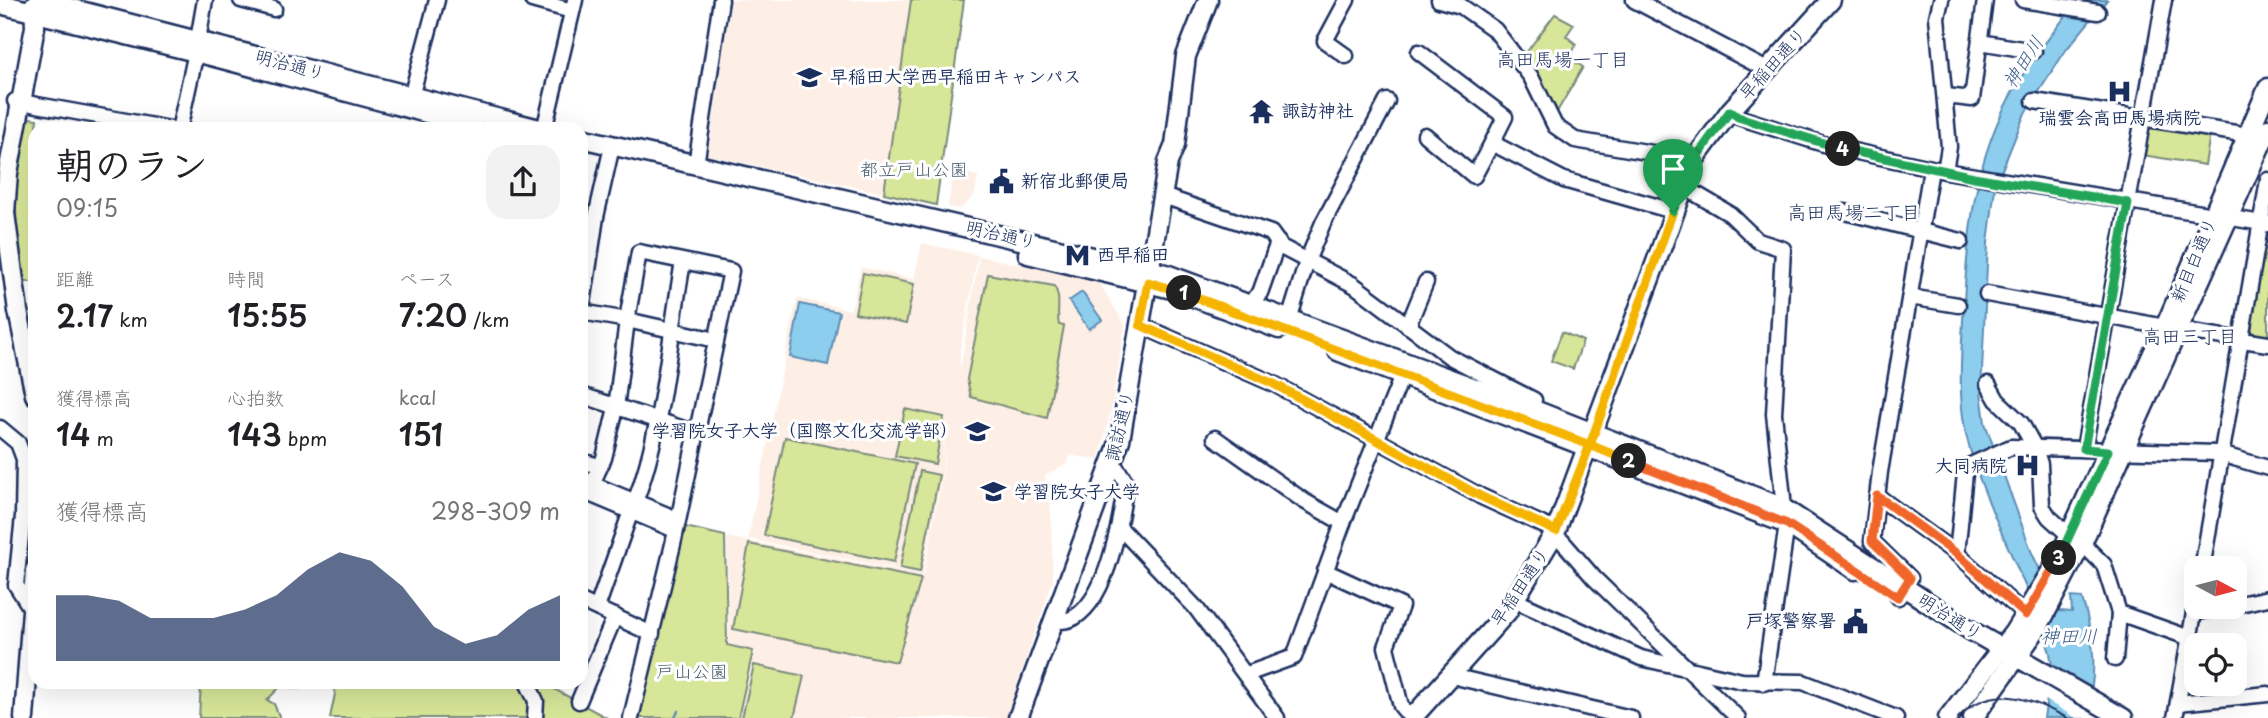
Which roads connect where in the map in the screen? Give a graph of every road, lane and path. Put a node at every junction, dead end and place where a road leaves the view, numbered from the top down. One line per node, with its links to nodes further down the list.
1 (205, 0): 23 (street)
2 (241, 0): 20 (street)
3 (436, 0): 30 (street)
4 (532, 0): 19 (street)
5 (721, 0): 50 (street)
6 (1197, 0): 49 (main road, 諏訪通り)
7 (1208, 0): 49 (main road, 諏訪通り)
8 (1347, 0): 26 (street)
9 (1439, 0): 48 (street)
10 (1634, 0): 27 (street)
11 (1831, 0): 27 (main road, 早稲田通り)
12 (1844, 0): 34 (main road, 早稲田通り)
13 (1941, 0): 29 (street)
14 (1986, 0): 22 (street)
15 (2023, 0): 21 (street)
16 (2164, 0): 35 (street)
17 (0, 4): 18 (main road, 明治通り)
18 (35, 5): 23 (main road, 明治通り); 32 (main road)
19 (573, 5): 40 (street)
20 (274, 9)
21 (2098, 12)
22 (1980, 42): 24 (street); 29 (street)
23 (197, 46): 30 (main road, 明治通り); 37 (street); 38 (main road, 明治通り)
24 (2034, 51)
25 (1419, 52): 45 (street)
26 (1346, 56)
27 (1767, 70): 34 (main road, 早稲田通り)
28 (2268, 88): 43 (main road, 新目白通り)
29 (1946, 96): 51 (street)
30 (411, 97): 39 (main road, 明治通り)
31 (1387, 101): 65 (street)
32 (18, 102): 36 (street); 52 (main road); 74 (main road)
33 (2034, 102): 35 (street)
34 (1734, 114): 48 (main road, 早稲田通り); 51 (street); 54 (main road, 早稲田通り)
35 (2143, 119): 43 (street); 56 (street)
36 (132, 122)
37 (179, 122)
38 (465, 122)
39 (511, 122)
40 (545, 122)
41 (2267, 132): 59 (main road, 新目白通り)
42 (1425, 135): 45 (street)
43 (2248, 135): 59 (main road, 新目白通り)
44 (588, 141): 47 (main road, 明治通り)
45 (1492, 143): 57 (street)
46 (588, 150): 47 (main road, 明治通り)
47 (611, 151): 50 (main road, 明治通り); 67 (street); 68 (main road, 明治通り)
48 (1694, 160): 57 (main road, 早稲田通り)
49 (1168, 162): 55 (main road, 諏訪通り)
50 (696, 165): 68 (main road, 明治通り)
51 (1938, 170): 56 (street); 61 (street)
52 (0, 178)
53 (2268, 180): 60 (street)
54 (1691, 191): 97 (main road, 早稲田通り); 110 (street)
55 (1163, 196): 63 (street); 68 (main road, 諏訪通り)
56 (2128, 203): 59 (street); 76 (street)
57 (1673, 211): 97 (main road, 早稲田通り)
58 (1845, 212): 61 (street)
59 (2220, 218): 60 (street); 81 (main road, 新目白通り)
60 (2264, 224): 83 (street)
61 (1921, 231): 62 (street); 71 (street)
62 (1961, 241)
63 (1278, 242): 65 (street); 72 (street)
64 (0, 250): 74 (main road)
65 (1307, 261): 78 (street); 80 (street)
66 (683, 262): 77 (street); 82 (street); 84 (street)
67 (588, 269)
68 (1149, 276): 72 (main road, 明治通り); 79 (main road, 諏訪通り); 87 (main road, 明治通り)
69 (1426, 282): 80 (street)
70 (1987, 294): 76 (street)
71 (1910, 297): 73 (street); 108 (street)
72 (1249, 304): 78 (main road, 明治通り)
73 (1958, 305)
74 (18, 311): 86 (main road)
75 (588, 316): 77 (street)
76 (2108, 317): 81 (street); 99 (street)
77 (627, 320): 82 (street); 91 (street)
78 (1289, 320): 97 (main road, 明治通り)
79 (1140, 325): 96 (street); 103 (main road, 諏訪通り)
80 (1408, 326): 90 (street)
81 (2172, 329): 83 (street); 100 (main road, 新目白通り)
82 (671, 330): 84 (street); 92 (street)
83 (2241, 339): 85 (street); 101 (street)
84 (716, 340): 94 (street)
85 (2268, 344)
86 (28, 360)
87 (1402, 376): 96 (street); 97 (main road, 明治通り)
88 (1988, 384): 98 (street)
89 (588, 398): 91 (street)
90 (1534, 400)
91 (616, 408): 92 (street); 104 (street)
92 (655, 421): 94 (street); 109 (street)
93 (0, 428): 122 (street)
94 (696, 433): 112 (street)
95 (1215, 438): 111 (street)
96 (1377, 441): 111 (street); 114 (street)
97 (1596, 441): 110 (main road, 明治通り); 114 (main road, 早稲田通り)
98 (2035, 448): 99 (street); 115 (street); 116 (street)
99 (2084, 449): 100 (street)
100 (2115, 452): 101 (street); 115 (main road, 新目白通り)
101 (2223, 455): 105 (street); 117 (street)
102 (588, 463): 104 (street)
103 (1113, 463): 113 (street); 129 (main road, 諏訪通り)
104 (599, 466): 106 (street)
105 (2268, 468)
106 (588, 491)
107 (588, 493): 109 (street)
108 (1877, 496): 116 (street); 119 (street)
109 (633, 507): 112 (street); 125 (street)
110 (1784, 516): 119 (main road, 明治通り); 140 (street)
111 (1343, 523): 118 (street)
112 (676, 524): 130 (street)
113 (1120, 528): 129 (street); 137 (street)
114 (1559, 536): 124 (main road, 早稲田通り); 135 (street); 154 (main road, 早稲田通り)
115 (2076, 540): 126 (street); 128 (main road, 新目白通り); 128 (main road, 新目白通り)
116 (1957, 554): 128 (street)
117 (2204, 556)
118 (1325, 571): 137 (street); 154 (street)
119 (1901, 593): 132 (main road, 明治通り)
120 (2268, 598): 121 (street)
121 (2247, 602)
122 (28, 604)
123 (588, 604): 125 (street)
124 (1523, 604): 135 (street); 138 (main road, 早稲田通り)
125 (597, 608): 127 (street)
126 (2119, 613): 131 (street); 133 (street)
127 (615, 616): 130 (street); 139 (street)
128 (2031, 616): 132 (main road, 新目白通り)
129 (1054, 621): 152 (main road, 諏訪通り)
130 (652, 634): 151 (street)
131 (2184, 636)
132 (2006, 657): 148 (main road, 明治通り); 159 (main road, 新目白通り); 160 (main road, 新目白通り)
133 (2115, 659)
134 (28, 664): 149 (main road)
135 (1688, 669): 140 (street); 157 (street)
136 (2184, 670): 147 (street)
137 (1247, 674): 153 (street)
138 (1460, 678): 155 (main road, 早稲田通り); 156 (street)
139 (588, 680)
140 (1764, 683): 158 (street)
141 (530, 689): 145 (street)
142 (537, 689): 145 (street)
143 (584, 689): 146 (street)
144 (2268, 694): 147 (street)
145 (534, 696): 150 (street)
146 (579, 701)
147 (2178, 703): 162 (street)
148 (2094, 710): 161 (main road, 明治通り)
149 (24, 718)
150 (535, 718)
151 (631, 718)
152 (1018, 718)
153 (1277, 718)
154 (1412, 718)
155 (1425, 718)
156 (1631, 718)
157 (1738, 718)
158 (1896, 718)
159 (1948, 718)
160 (1973, 718)
161 (2123, 718)
162 (2175, 718)

